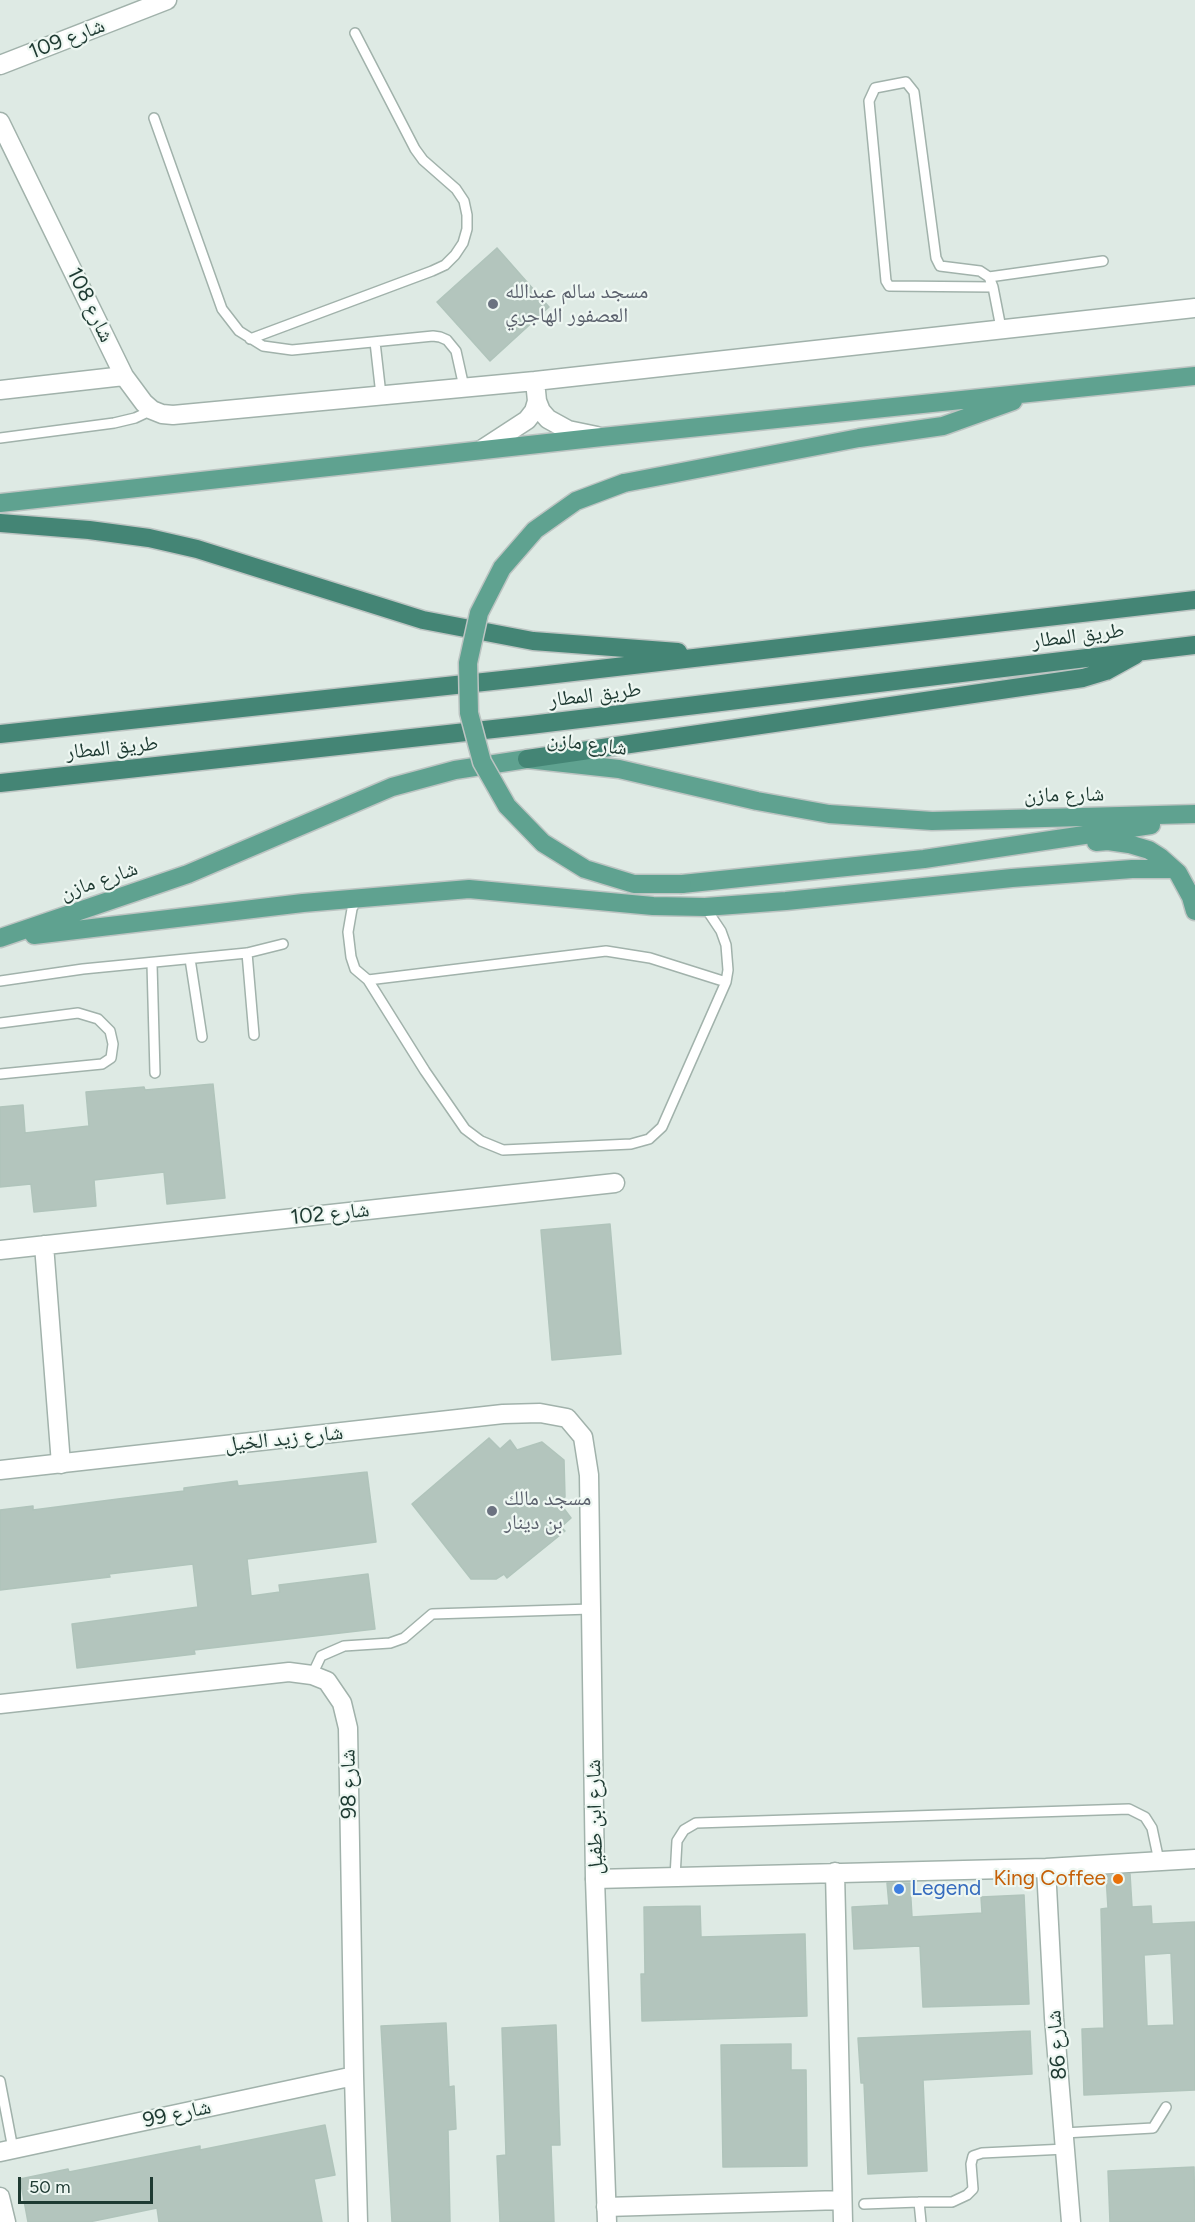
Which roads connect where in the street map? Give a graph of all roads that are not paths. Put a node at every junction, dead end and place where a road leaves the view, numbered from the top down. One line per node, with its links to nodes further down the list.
1 (167, 0): 3 (street, شارع 109)
2 (355, 33): 11 (lane)
3 (0, 64)
4 (154, 118): 11 (lane)
5 (0, 122): 13 (street, شارع 108)
6 (1103, 261): 7 (lane)
7 (988, 277): 8 (lane); 8 (lane)
8 (993, 287): 10 (lane)
9 (1195, 308): 10 (street)
10 (1001, 328): 15 (street)
11 (250, 339): 12 (lane)
12 (375, 342): 16 (lane); 19 (lane)
13 (124, 375): 17 (street); 21 (street, شارع 108)
14 (1195, 376): 18 (main road)
15 (535, 381): 16 (street); 20 (street)
16 (464, 387): 19 (street)
17 (0, 390)
18 (1040, 391): 22 (main road); 35 (main road, bridge)
19 (381, 395): 21 (street)
20 (537, 401): 22 (street); 24 (street)
21 (152, 410): 23 (lane)
22 (602, 437): 24 (main road)
23 (0, 438)
24 (481, 450): 25 (main road)
25 (0, 503)
26 (0, 523): 30 (highway)
27 (1195, 600): 30 (highway, طريق المطار)
28 (1195, 645): 29 (highway, طريق المطار)
29 (1142, 651): 32 (highway); 33 (highway, طريق المطار)
30 (718, 656): 31 (highway, طريق المطار)
31 (0, 734)
32 (527, 759): 34 (main road, شارع مازن); 40 (main road, شارع مازن)
33 (0, 783)
34 (1195, 816): 35 (main road)
35 (924, 859): 36 (main road)
36 (1173, 869): 38 (main road); 39 (main road)
37 (357, 898): 38 (main road); 40 (main road); 46 (lane)
38 (705, 907): 47 (lane)
39 (1195, 911)
40 (3, 938)
41 (284, 944): 42 (lane)
42 (247, 953): 43 (lane); 49 (lane)
43 (190, 959): 44 (lane); 50 (lane)
44 (152, 964): 45 (lane); 51 (lane)
45 (0, 981)
46 (368, 981): 47 (lane); 47 (lane)
47 (726, 982)
48 (0, 1023): 52 (lane)
49 (254, 1035)
50 (202, 1037)
51 (155, 1072)
52 (0, 1074)
53 (615, 1183): 54 (street, شارع 102)
54 (44, 1245): 55 (street, شارع 102); 57 (street)
55 (0, 1250)
56 (567, 1418): 57 (street, شارع زيد الخيل); 59 (street, شارع ابن طفيل)
57 (61, 1464): 58 (street, شارع زيد الخيل)
58 (0, 1470)
59 (591, 1610): 60 (lane); 67 (street, شارع ابن طفيل)
60 (312, 1675): 61 (street); 68 (street, شارع 98)
61 (0, 1704)
62 (1195, 1859): 63 (street)
63 (1159, 1861): 64 (street); 66 (lane)
64 (1046, 1868): 65 (street); 71 (street, شارع 86)
65 (835, 1872): 66 (street); 74 (street)
66 (675, 1876): 67 (street)
67 (596, 1879): 77 (street, شارع ابن طفيل)
68 (354, 2076): 72 (street, شارع 99); 79 (street, شارع 98)
69 (0, 2081): 72 (lane)
70 (1166, 2107): 71 (lane)
71 (1065, 2141): 75 (lane); 82 (street, شارع 86)
72 (7, 2150)
73 (0, 2197): 78 (street)
74 (842, 2200): 77 (street); 80 (street)
75 (919, 2202): 76 (lane); 81 (lane)
76 (864, 2204)
77 (607, 2214)
78 (6, 2222)
79 (358, 2222)
80 (843, 2222)
81 (921, 2222)
82 (1071, 2222)

